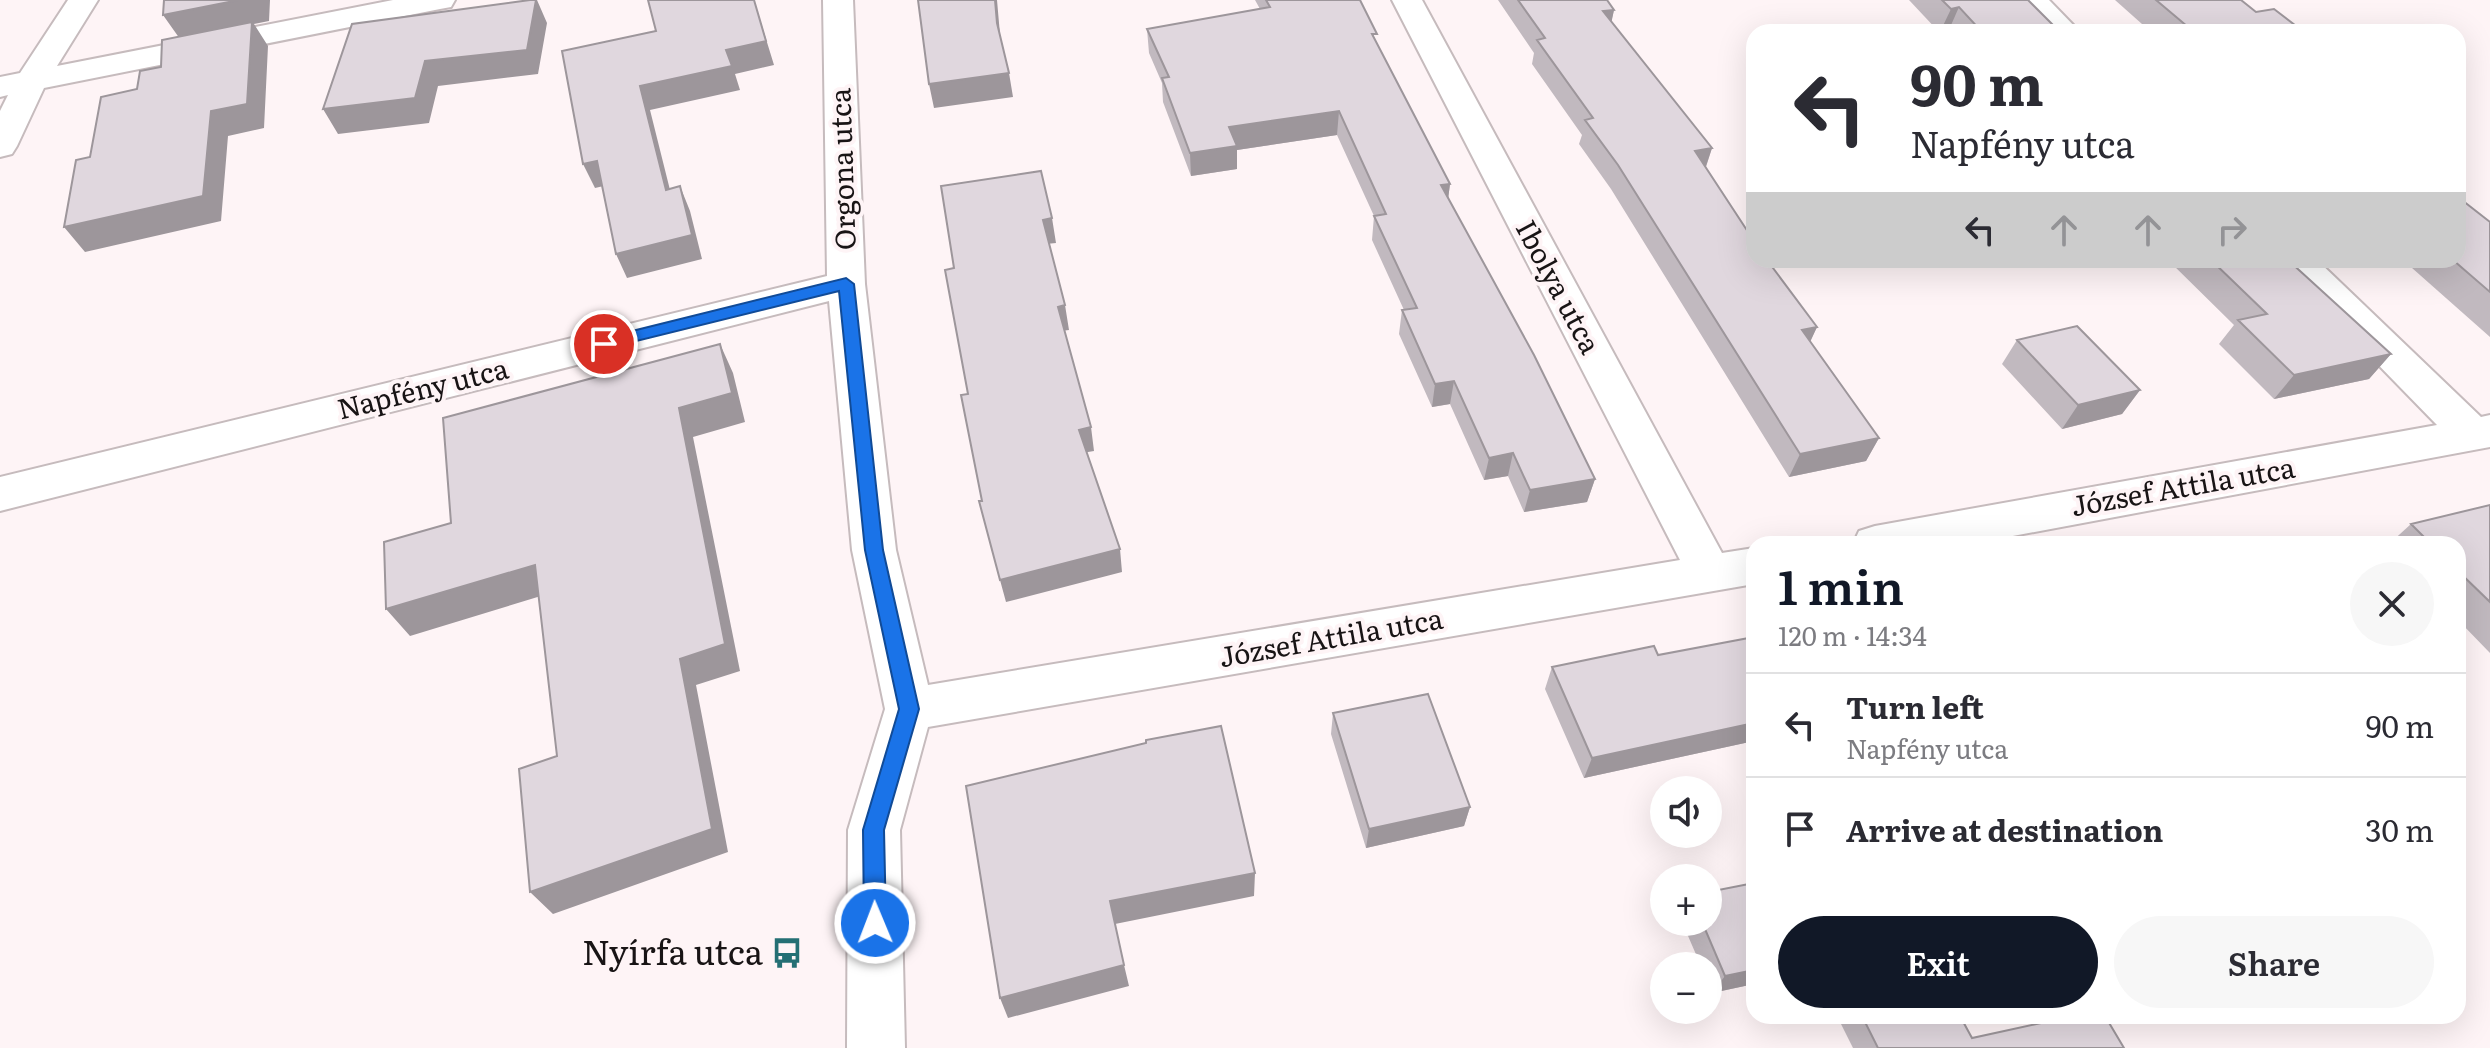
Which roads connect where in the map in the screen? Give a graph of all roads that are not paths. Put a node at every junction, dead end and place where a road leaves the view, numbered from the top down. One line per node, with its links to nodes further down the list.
1 (83, 0): 7 (street)
2 (440, 0): 7 (street)
3 (838, 0): 10 (street, Orgona utca)
4 (1407, 0): 14 (street, Ibolya utca)
5 (2032, 0): 6 (street)
6 (2056, 24)
7 (16, 84): 8 (street)
8 (0, 146)
9 (2304, 268): 11 (street)
10 (846, 284): 12 (street, Napfény utca); 15 (street, Orgona utca)
11 (2481, 433): 13 (street, József Attila utca)
12 (0, 494)
13 (1919, 536)
14 (1732, 570): 15 (street, József Attila utca)
15 (909, 709): 16 (street, Orgona utca)
16 (876, 1048)

